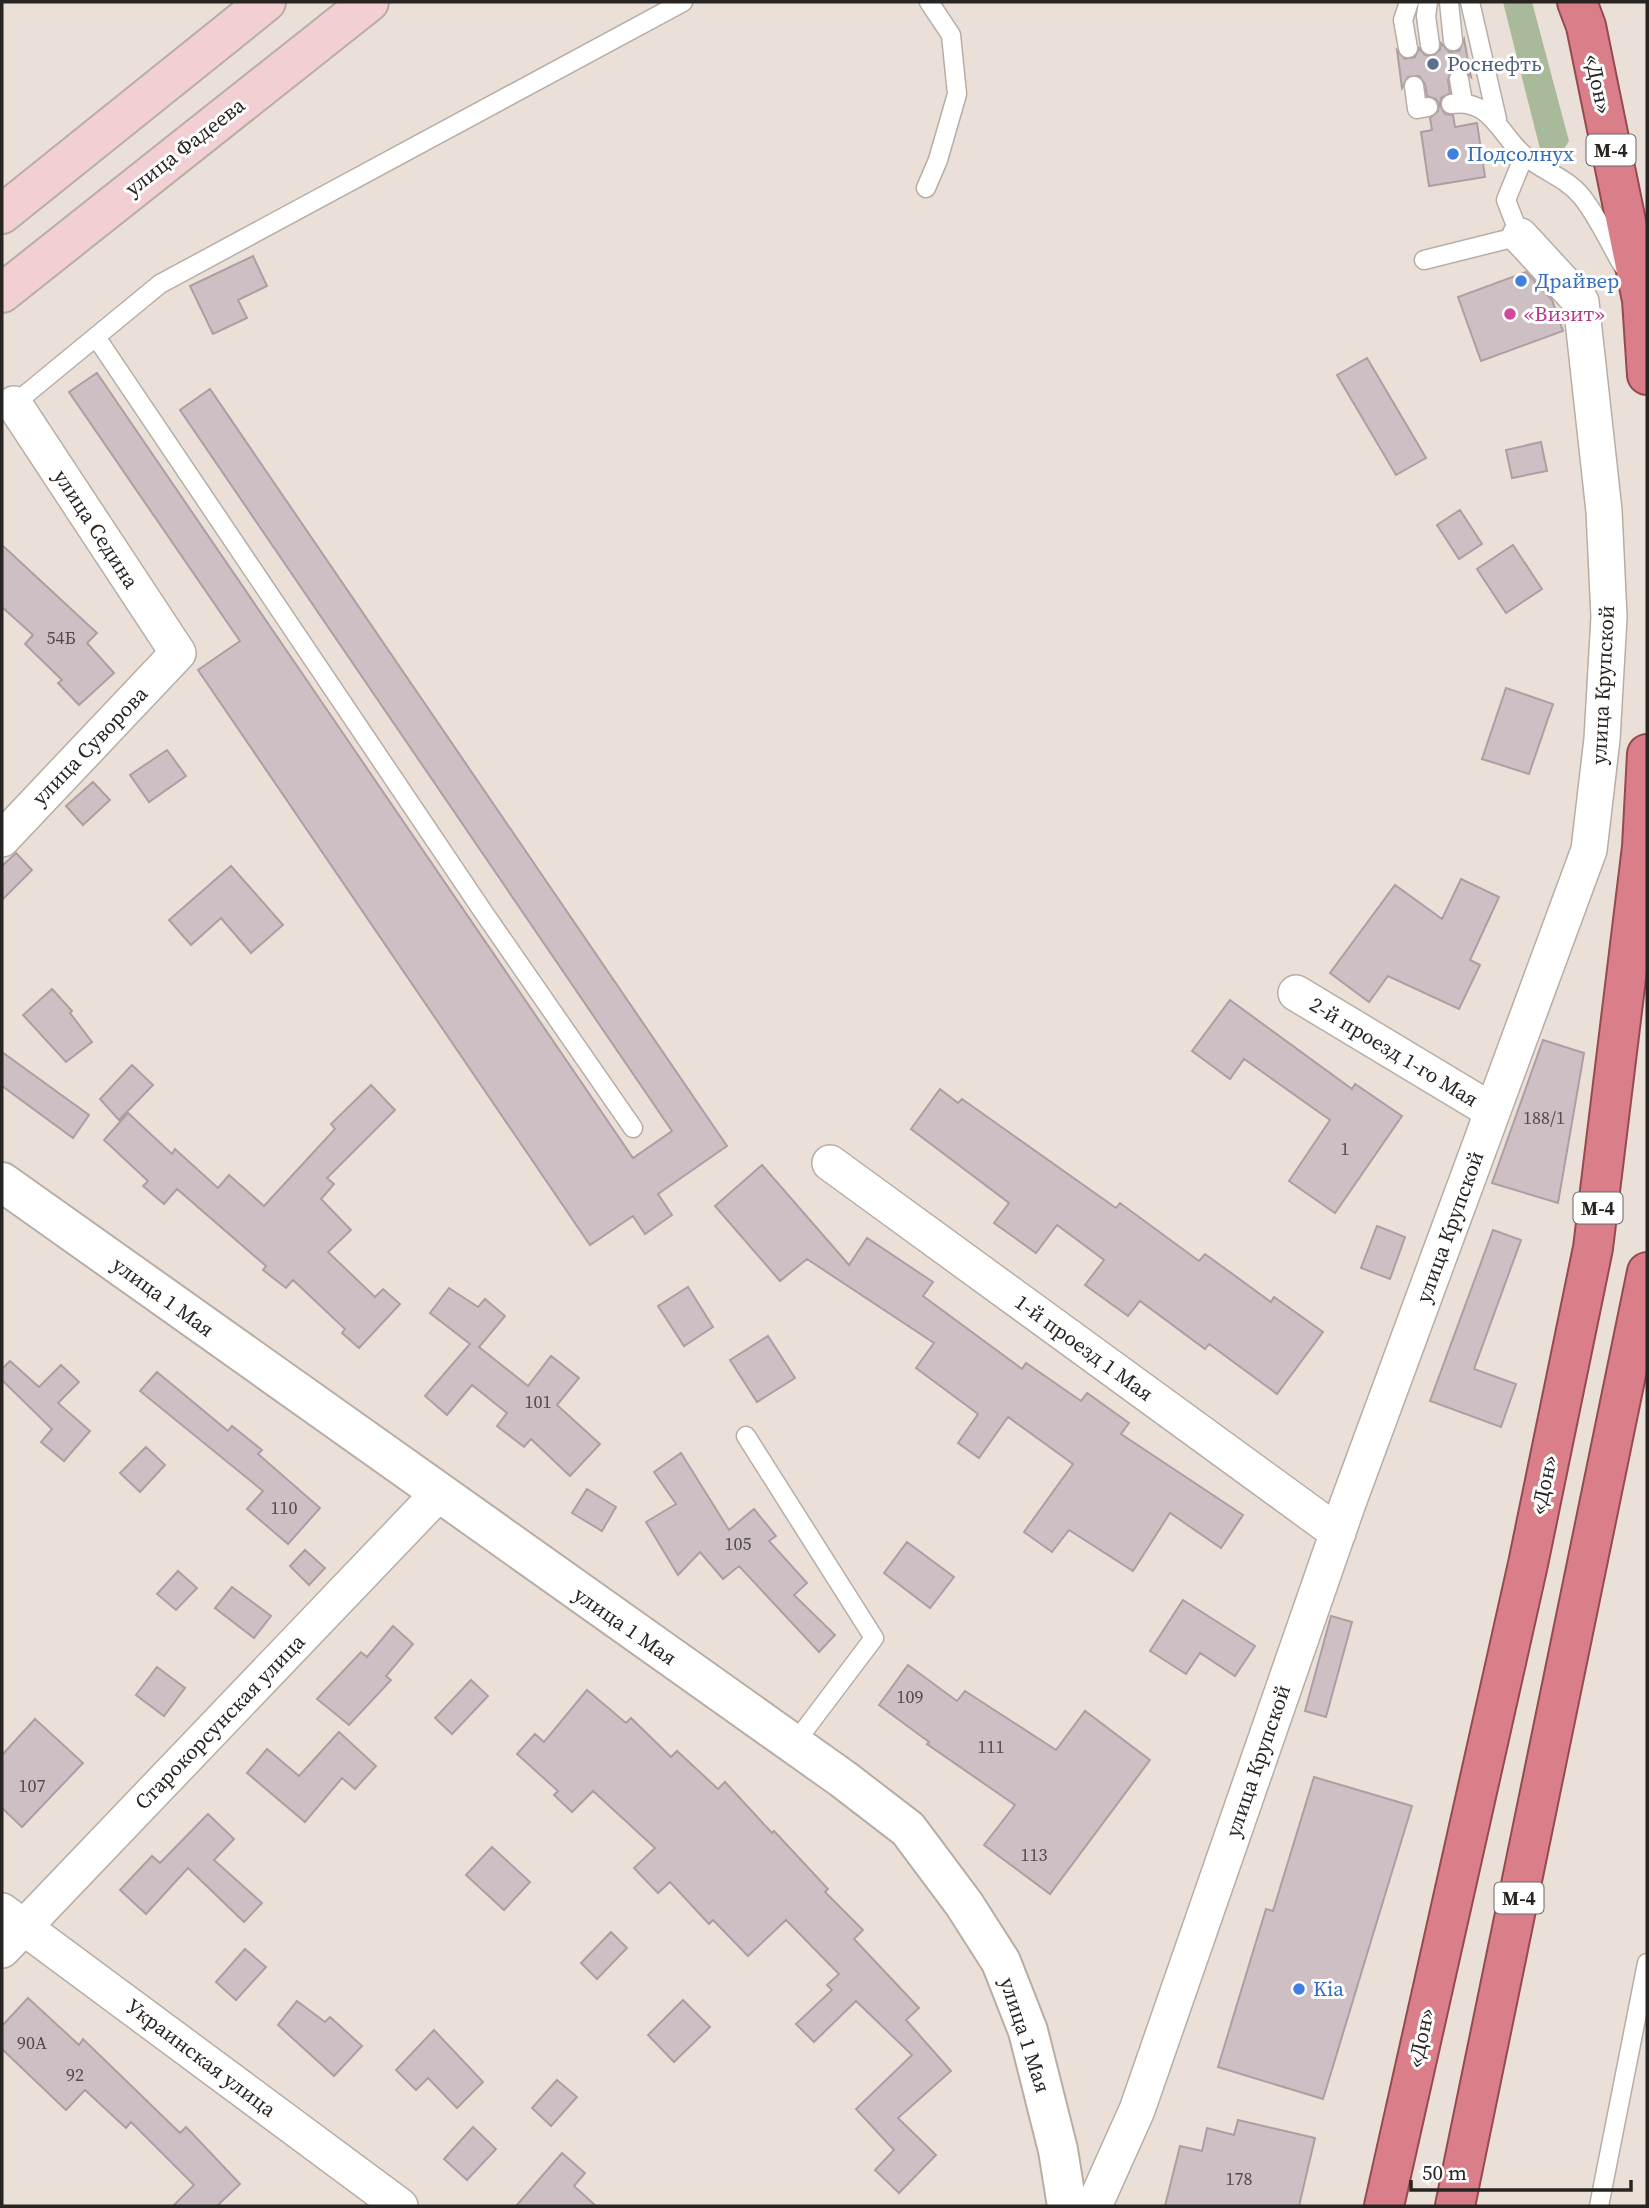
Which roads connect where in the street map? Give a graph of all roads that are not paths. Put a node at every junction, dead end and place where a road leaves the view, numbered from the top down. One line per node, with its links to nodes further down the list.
1 (266, 2): 19 (main road)
2 (369, 2): 22 (main road, улица Фадеева)
3 (683, 2): 24 (lane)
4 (929, 2): 18 (lane)
5 (1409, 2): 12 (lane)
6 (1428, 2): 11 (lane)
7 (1449, 2): 10 (lane)
8 (1470, 2): 16 (lane)
9 (1577, 2): 23 (highway, «Дон» / М-4)
10 (1453, 41)
11 (1430, 45)
12 (1408, 48)
13 (1459, 79): 16 (lane)
14 (1414, 86): 15 (lane)
15 (1429, 107)
16 (1497, 119): 17 (lane)
17 (1524, 156): 20 (lane); 23 (lane)
18 (926, 188)
19 (2, 214)
20 (1520, 236): 21 (lane); 31 (street, улица Крупской)
21 (1424, 260)
22 (2, 293)
23 (1642, 300): 25 (highway, «Дон» / М-4)
24 (96, 337): 26 (lane); 32 (lane)
25 (1647, 375)
26 (14, 404): 27 (street, улица Седина)
27 (178, 653): 29 (street, улица Суворова)
28 (1647, 754): 45 (highway, «Дон» / М-4)
29 (2, 839)
30 (1296, 993): 31 (street, 2-й проезд 1-го Мая)
31 (1492, 1111): 38 (street, улица Крупской)
32 (634, 1128)
33 (830, 1163): 38 (street, 1-й проезд 1 Мая)
34 (2, 1182): 37 (street, улица 1 Мая)
35 (1647, 1272): 46 (highway, М-4)
36 (746, 1436): 39 (lane)
37 (438, 1494): 39 (street, улица 1 Мая); 40 (street, Старокорсунская улица)
38 (1338, 1533): 44 (street, улица Крупской)
39 (793, 1744): 43 (street, улица 1 Мая)
40 (10, 1929): 42 (street, Украинская улица)
41 (1647, 1964): 47 (lane)
42 (400, 2206)
43 (1067, 2206)
44 (1094, 2206)
45 (1384, 2206)
46 (1455, 2206)
47 (1599, 2206)

